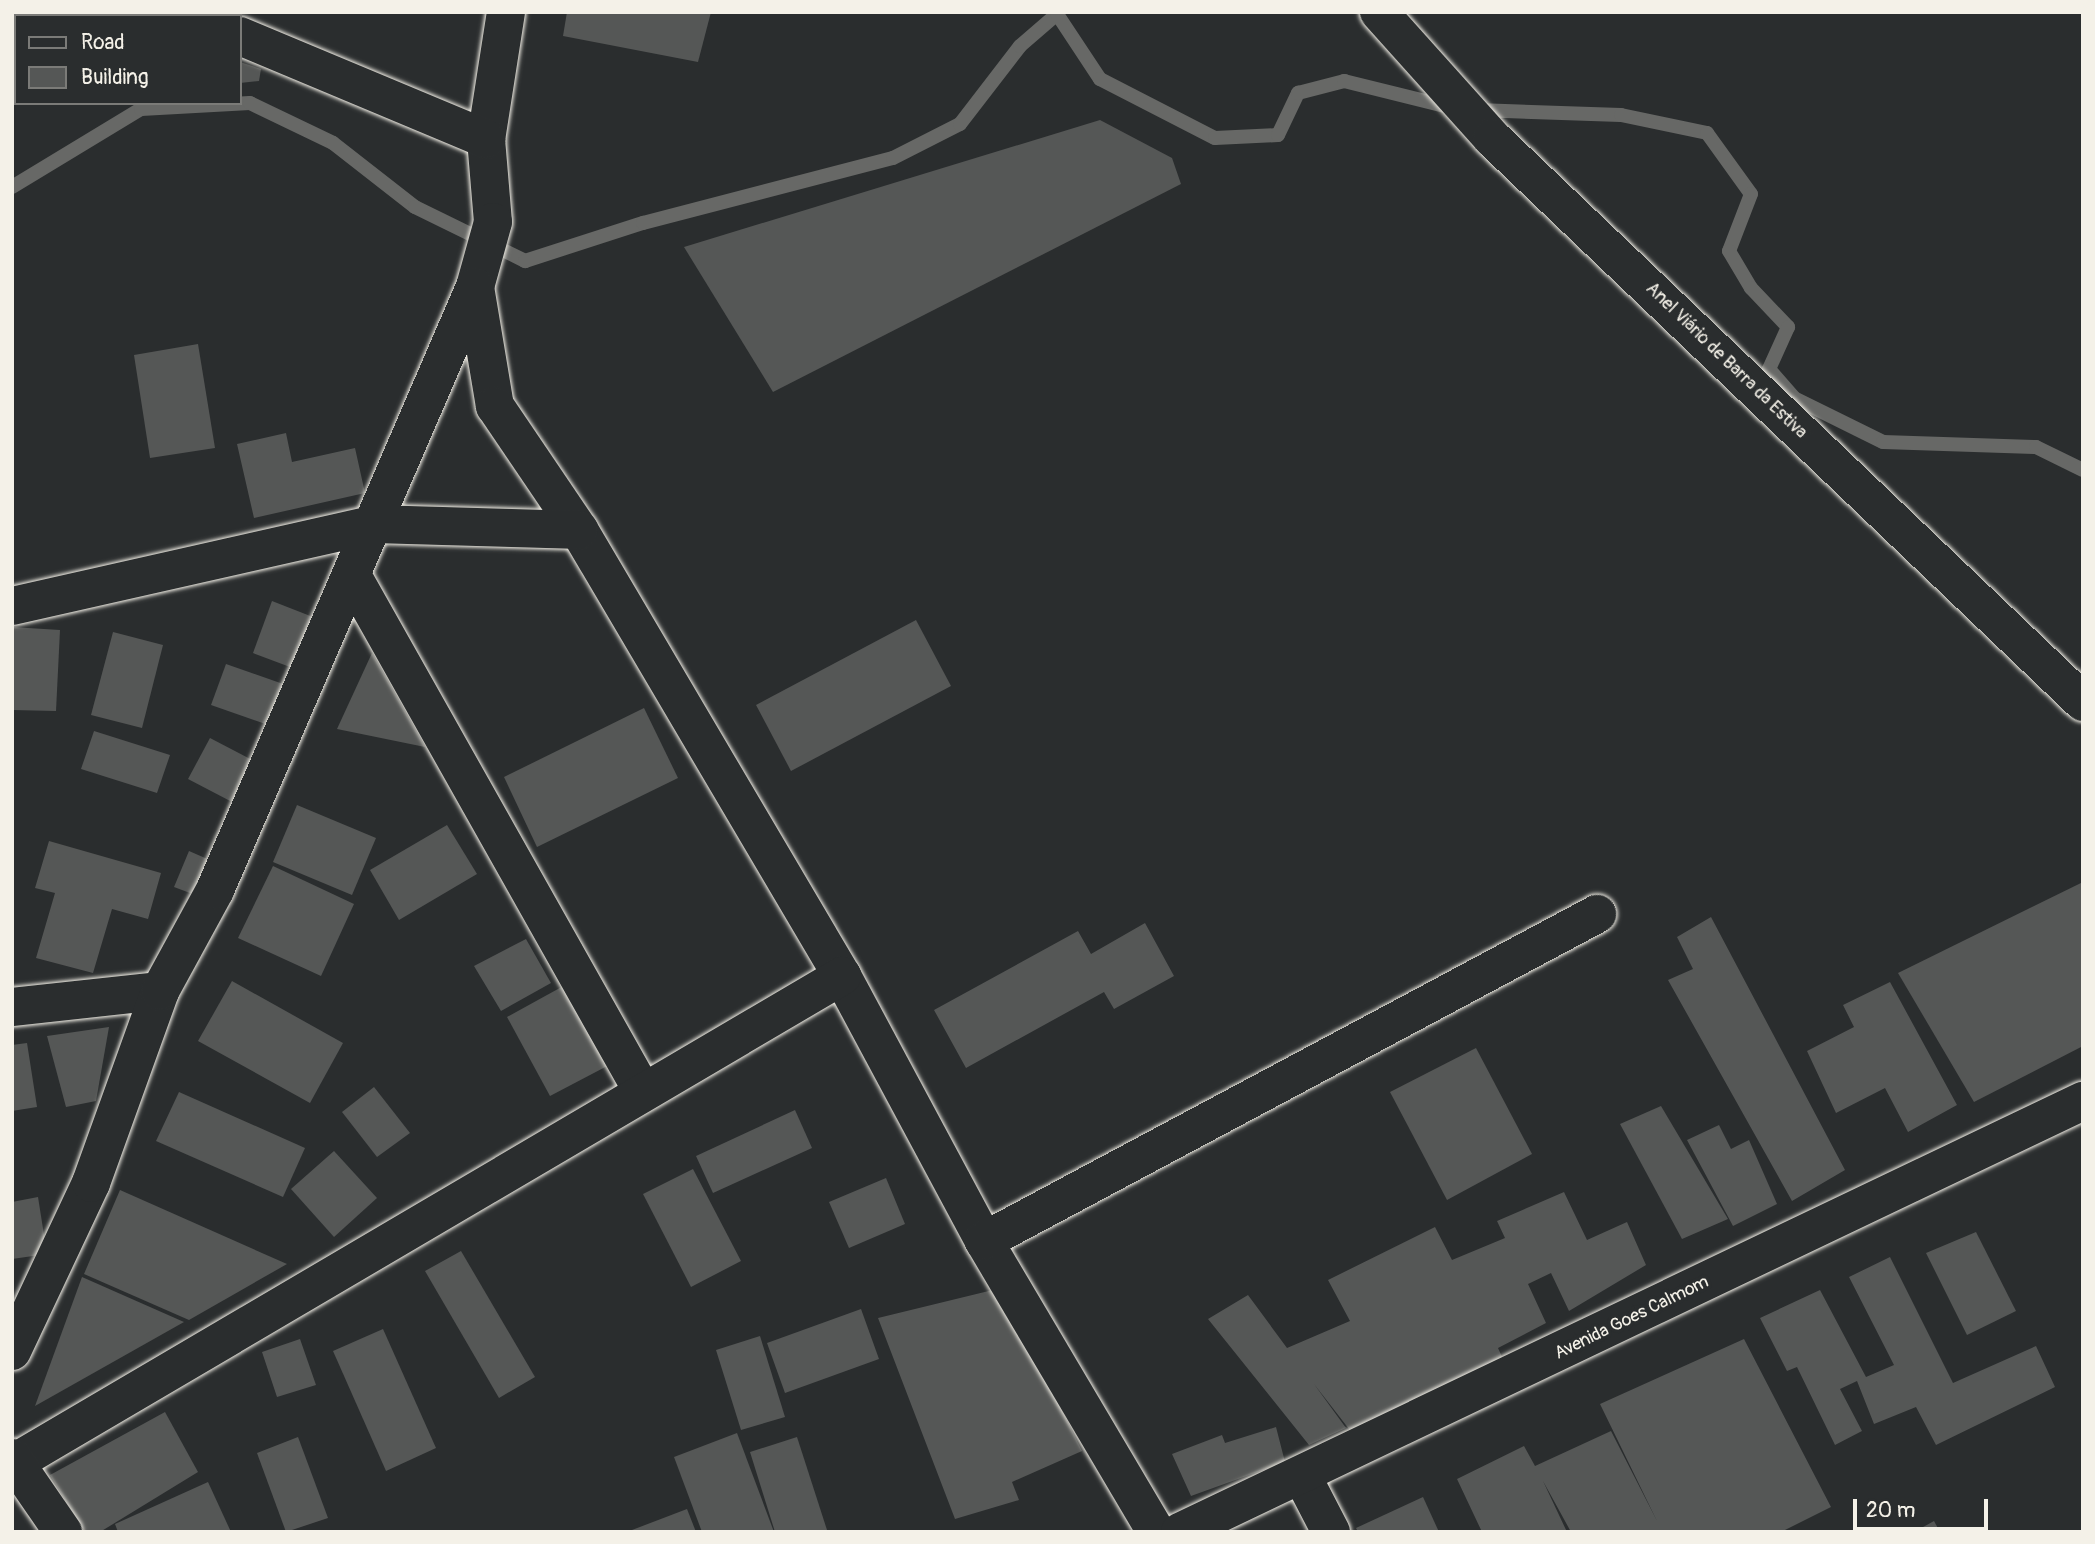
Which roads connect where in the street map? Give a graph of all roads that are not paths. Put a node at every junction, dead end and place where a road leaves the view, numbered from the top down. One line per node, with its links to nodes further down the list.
1 (506, 12): 4 (street)
2 (1380, 12): 10 (street, Anel Viário de Barra da Estiva)
3 (242, 37): 4 (street)
4 (486, 139): 5 (street)
5 (475, 287): 6 (street); 7 (street)
6 (375, 524): 7 (street); 8 (street); 9 (street)
7 (579, 530): 12 (street)
8 (353, 577): 13 (street); 15 (street)
9 (12, 606)
10 (2083, 702)
11 (1597, 914): 17 (street)
12 (842, 976): 15 (street); 17 (street)
13 (160, 991): 14 (street); 18 (street)
14 (12, 1007)
15 (643, 1093): 19 (street)
16 (2083, 1101): 20 (street, Avenida Goes Calmom)
17 (984, 1241): 22 (street)
18 (12, 1351)
19 (16, 1459): 21 (street)
20 (1302, 1476): 23 (street, Avenida Goes Calmom); 24 (street)
21 (54, 1529)
22 (1156, 1532)
23 (1180, 1532)
24 (1331, 1532)

